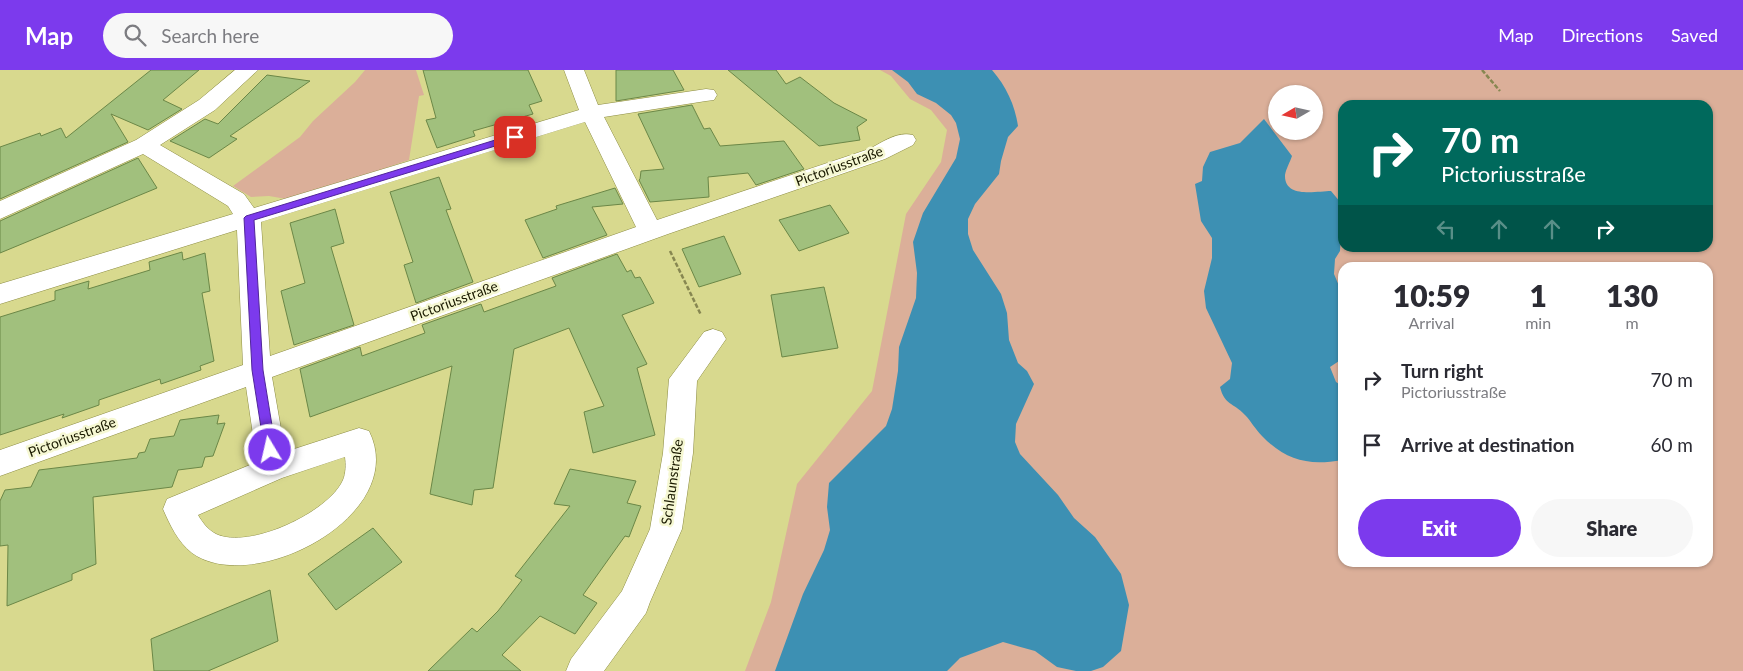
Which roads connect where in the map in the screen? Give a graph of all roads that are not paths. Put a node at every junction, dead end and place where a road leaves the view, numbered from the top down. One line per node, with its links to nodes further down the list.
1 (248, 70): 6 (street)
2 (574, 70): 4 (street)
3 (706, 95): 4 (street)
4 (591, 113): 8 (street); 9 (street)
5 (904, 140): 9 (street, Pictoriusstraße)
6 (144, 145): 7 (street); 8 (street)
7 (0, 211)
8 (249, 218): 10 (street); 12 (street)
9 (655, 229): 12 (street, Pictoriusstraße)
10 (0, 294)
11 (713, 339): 15 (street, Schlaunstraße)
12 (257, 370): 13 (street, Pictoriusstraße); 14 (street)
13 (0, 463)
14 (273, 469): 14 (street)
15 (583, 671)

